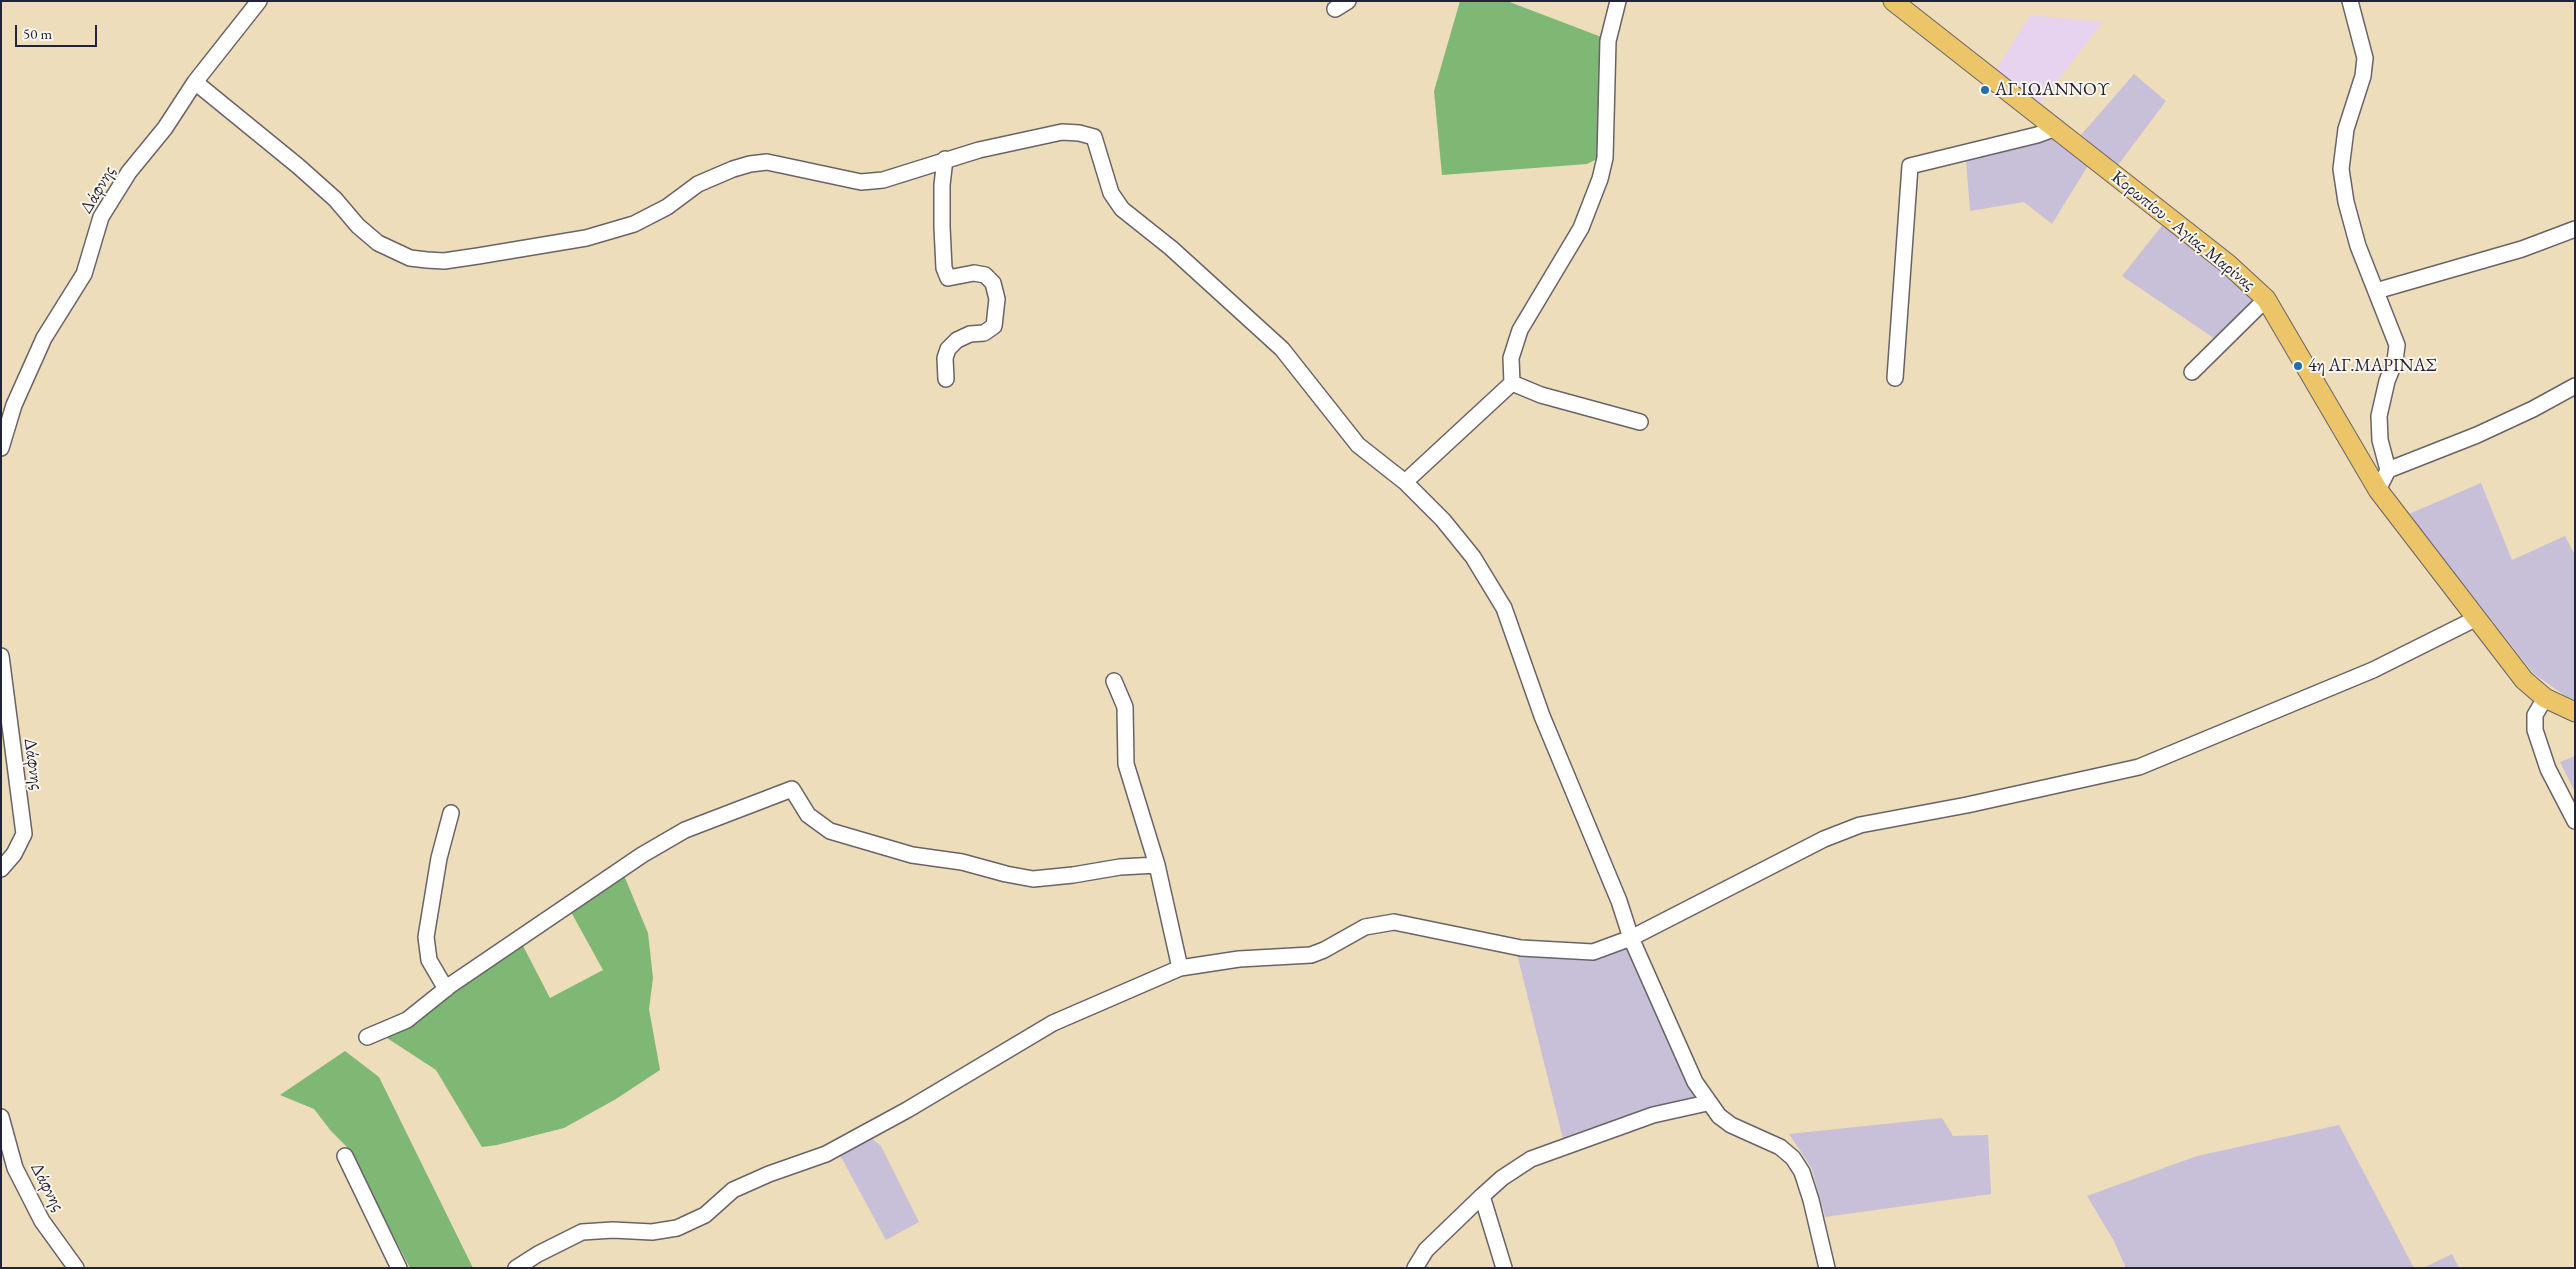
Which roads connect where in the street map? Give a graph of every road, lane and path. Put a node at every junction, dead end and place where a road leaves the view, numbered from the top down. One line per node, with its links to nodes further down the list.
1 (260, 1): 7 (street, Δάφνης)
2 (1348, 1): 6 (street)
3 (1618, 1): 16 (street)
4 (1893, 1): 8 (main road, Κορωπίου - Αγίας Μαρίνας)
5 (2350, 1): 11 (street)
6 (1335, 9)
7 (195, 82): 9 (street); 19 (street, Δάφνης)
8 (2056, 128): 12 (main road, Κορωπίου - Αγίας Μαρίνας); 14 (street)
9 (946, 159): 15 (street); 21 (street)
10 (2575, 229): 11 (street)
11 (2376, 291): 20 (street)
12 (2266, 299): 13 (street); 22 (main road, Κορωπίου - Αγίας Μαρίνας)
13 (2192, 372)
14 (1895, 378)
15 (946, 379)
16 (1512, 383): 18 (street); 21 (street)
17 (2575, 386): 20 (street)
18 (1640, 422)
19 (1, 448)
20 (2388, 470): 22 (street)
21 (1405, 482): 32 (street)
22 (2378, 490): 23 (main road, Κορωπίου - Αγίας Μαρίνας)
23 (2477, 618): 26 (main road, Κορωπίου - Αγίας Μαρίνας); 32 (street)
24 (1, 656): 31 (street, Δάφνης)
25 (1114, 681): 30 (street)
26 (2545, 698): 27 (main road, Κορωπίου - Αγίας Μαρίνας); 29 (street)
27 (2575, 712)
28 (451, 813): 34 (street)
29 (2575, 821)
30 (1157, 865): 33 (street); 34 (street)
31 (1, 869)
32 (1631, 938): 33 (street); 36 (street)
33 (1180, 968): 42 (street)
34 (446, 989): 35 (street)
35 (367, 1037)
36 (1707, 1103): 39 (street); 45 (street)
37 (1, 1117): 40 (street, Δάφνης)
38 (344, 1156): 41 (street)
39 (1482, 1196): 43 (street); 44 (street)
40 (76, 1268)
41 (399, 1268)
42 (516, 1268)
43 (1415, 1268)
44 (1504, 1268)
45 (1827, 1268)

